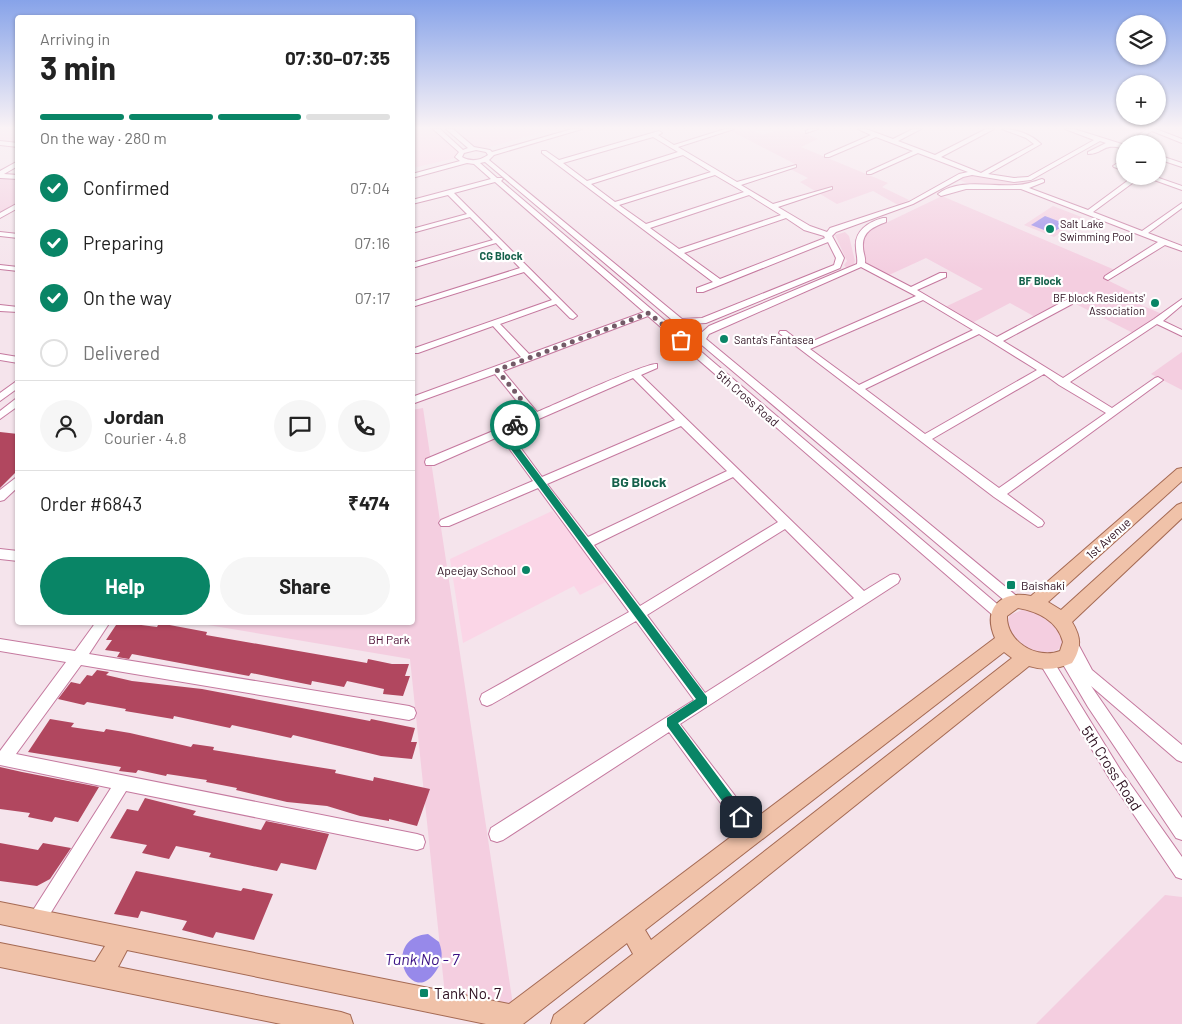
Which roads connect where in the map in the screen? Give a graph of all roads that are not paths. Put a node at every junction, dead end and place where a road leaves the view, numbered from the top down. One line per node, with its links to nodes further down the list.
1 (492, 177): 13 (street, 5th Cross Road)
2 (506, 177): 13 (street); 54 (street, 5th Cross Road)
3 (579, 177): 14 (street)
4 (603, 177): 14 (street)
5 (703, 177): 27 (street)
6 (721, 177): 18 (street)
7 (761, 177): 18 (street)
8 (958, 177): 15 (street)
9 (995, 177): 12 (street)
10 (1033, 177): 12 (street)
11 (1048, 177): 16 (street)
12 (1029, 179): 16 (street)
13 (496, 180): 24 (street); 56 (street, 5th Cross Road)
14 (586, 182): 27 (street)
15 (950, 182): 20 (street); 36 (street)
16 (1037, 183): 22 (street)
17 (1166, 183): 23 (street)
18 (735, 185): 25 (street)
19 (1127, 185): 31 (street)
20 (960, 186): 22 (street); 38 (street)
21 (830, 188): 30 (street)
22 (1024, 188): 31 (street)
23 (1182, 188)
24 (448, 192): 26 (street); 32 (street)
25 (748, 193): 30 (street); 35 (street)
26 (415, 201)
27 (614, 204): 35 (street)
28 (1182, 205): 40 (street)
29 (15, 207): 33 (street)
30 (771, 207): 34 (street)
31 (1088, 213): 40 (street)
32 (471, 215): 37 (street); 43 (street)
33 (0, 216)
34 (786, 216): 42 (street); 46 (street)
35 (645, 227): 46 (street)
36 (840, 228): 38 (street); 42 (street)
37 (415, 230)
38 (862, 233): 47 (street)
39 (0, 234): 41 (street)
40 (1143, 234): 44 (street)
41 (15, 236)
42 (829, 237): 49 (street); 58 (street)
43 (496, 241): 48 (street); 52 (street)
44 (1164, 242): 45 (street); 57 (street)
45 (1182, 249)
46 (679, 252): 58 (street)
47 (861, 264): 53 (street); 60 (street)
48 (415, 265)
49 (837, 266): 53 (street); 61 (street)
50 (0, 267): 51 (street)
51 (15, 269)
52 (524, 269): 63 (street); 67 (street)
53 (849, 271): 64 (street)
54 (623, 274): 56 (street); 72 (street, 5th Cross Road)
55 (943, 275): 60 (street)
56 (610, 278): 70 (street, 5th Cross Road)
57 (1108, 278)
58 (718, 282): 59 (street)
59 (700, 290)
60 (911, 290): 62 (street)
61 (768, 295): 64 (street); 72 (street)
62 (922, 296): 75 (street); 80 (street)
63 (556, 301): 71 (street); 74 (street)
64 (777, 301): 78 (street)
65 (1182, 301): 73 (street)
66 (1069, 302): 79 (street)
67 (415, 304)
68 (0, 308): 69 (street)
69 (15, 310)
70 (649, 313): 83 (street); 122 (street, 5th Cross Road)
71 (573, 316)
72 (680, 322): 78 (street, 5th Cross Road)
73 (1157, 322): 77 (street); 90 (street)
74 (496, 323): 81 (street); 83 (street)
75 (978, 331): 79 (street); 92 (street)
76 (783, 333): 80 (street)
77 (1182, 334)
78 (701, 340): 119 (street, 5th Cross Road)
79 (996, 341): 87 (street)
80 (804, 348): 92 (street)
81 (415, 351)
82 (0, 357): 84 (street)
83 (528, 358): 86 (street)
84 (15, 360)
85 (654, 366): 88 (street)
86 (497, 370): 95 (street); 99 (street)
87 (1043, 371): 90 (street); 102 (street)
88 (634, 374): 99 (street); 100 (street)
89 (1158, 380): 97 (street)
90 (1062, 383): 97 (street)
91 (15, 385): 94 (street)
92 (858, 389): 102 (street)
93 (15, 395): 94 (street)
94 (2, 396)
95 (415, 400)
96 (15, 403): 98 (street)
97 (1112, 412): 108 (street)
98 (0, 416)
99 (535, 416): 101 (street)
100 (682, 421): 104 (street); 106 (street)
101 (502, 431): 103 (street); 106 (street)
102 (924, 439): 108 (street)
103 (430, 462)
104 (734, 472): 112 (street); 114 (street)
105 (1182, 473): 120 (main road, 1st Avenue)
106 (539, 481): 111 (street); 114 (street)
107 (15, 483): 109 (street)
108 (998, 494): 113 (street)
109 (0, 497)
110 (1182, 509): 123 (main road)
111 (446, 523)
112 (785, 523): 118 (street); 121 (street)
113 (1038, 523)
114 (586, 544): 121 (street)
115 (0, 554): 116 (street)
116 (15, 556)
117 (894, 579): 118 (street)
118 (863, 598): 131 (street)
119 (1015, 602): 120 (main road); 122 (main road)
120 (1034, 604): 123 (main road)
121 (639, 613): 130 (street); 131 (street)
122 (999, 613): 125 (main road)
123 (1061, 621): 127 (main road)
124 (102, 625): 128 (street)
125 (1006, 640): 129 (main road); 138 (main road)
126 (0, 645): 128 (street)
127 (1069, 652): 129 (main road); 134 (street); 137 (street, 5th Cross Road)
128 (77, 658): 132 (street); 135 (street)
129 (1037, 660): 141 (street, 5th Cross Road); 147 (main road)
130 (487, 699)
131 (703, 701): 133 (street)
132 (409, 713)
133 (670, 722): 138 (street); 139 (street)
134 (1182, 755)
135 (1, 759): 136 (street)
136 (123, 782): 140 (street); 143 (street)
137 (1182, 832)
138 (753, 833): 144 (main road)
139 (497, 834)
140 (417, 842)
141 (1182, 871)
142 (0, 913): 143 (main road)
143 (36, 921): 145 (main road)
144 (631, 927): 145 (main road); 147 (main road)
145 (122, 937): 148 (main road)
146 (0, 955): 148 (main road)
147 (647, 957): 151 (main road)
148 (102, 974): 149 (main road)
149 (272, 1016): 150 (main road)
150 (341, 1024)
151 (563, 1024)

